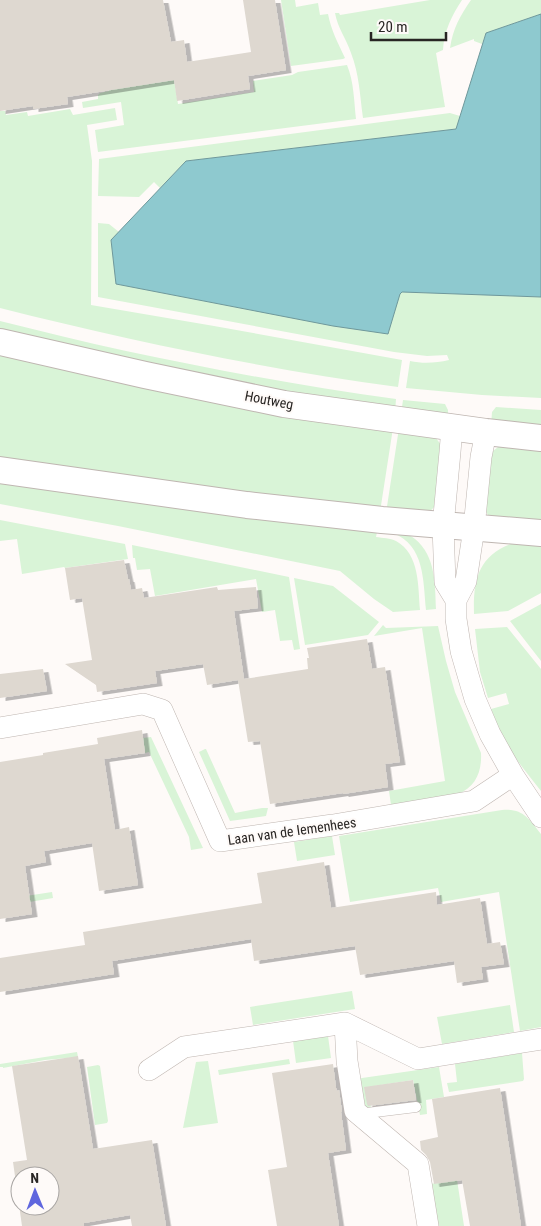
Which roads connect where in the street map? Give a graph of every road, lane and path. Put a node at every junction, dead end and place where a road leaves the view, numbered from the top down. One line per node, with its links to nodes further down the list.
1 (0, 342): 2 (street, Houtweg)
2 (452, 427): 3 (street, Houtweg); 6 (street)
3 (486, 432): 4 (street, Houtweg); 7 (street)
4 (541, 438)
5 (0, 470): 6 (street)
6 (443, 526): 7 (street); 9 (street)
7 (474, 528): 8 (street); 9 (street)
8 (541, 533)
9 (456, 600): 11 (street)
10 (0, 728): 11 (street, Laan van de Iemenhees)
11 (513, 776): 12 (street)
12 (541, 817)
13 (345, 1022): 14 (street); 15 (street); 17 (street)
14 (541, 1039)
15 (149, 1070)
16 (416, 1107): 17 (lane)
17 (358, 1114): 18 (street)
18 (428, 1226)

